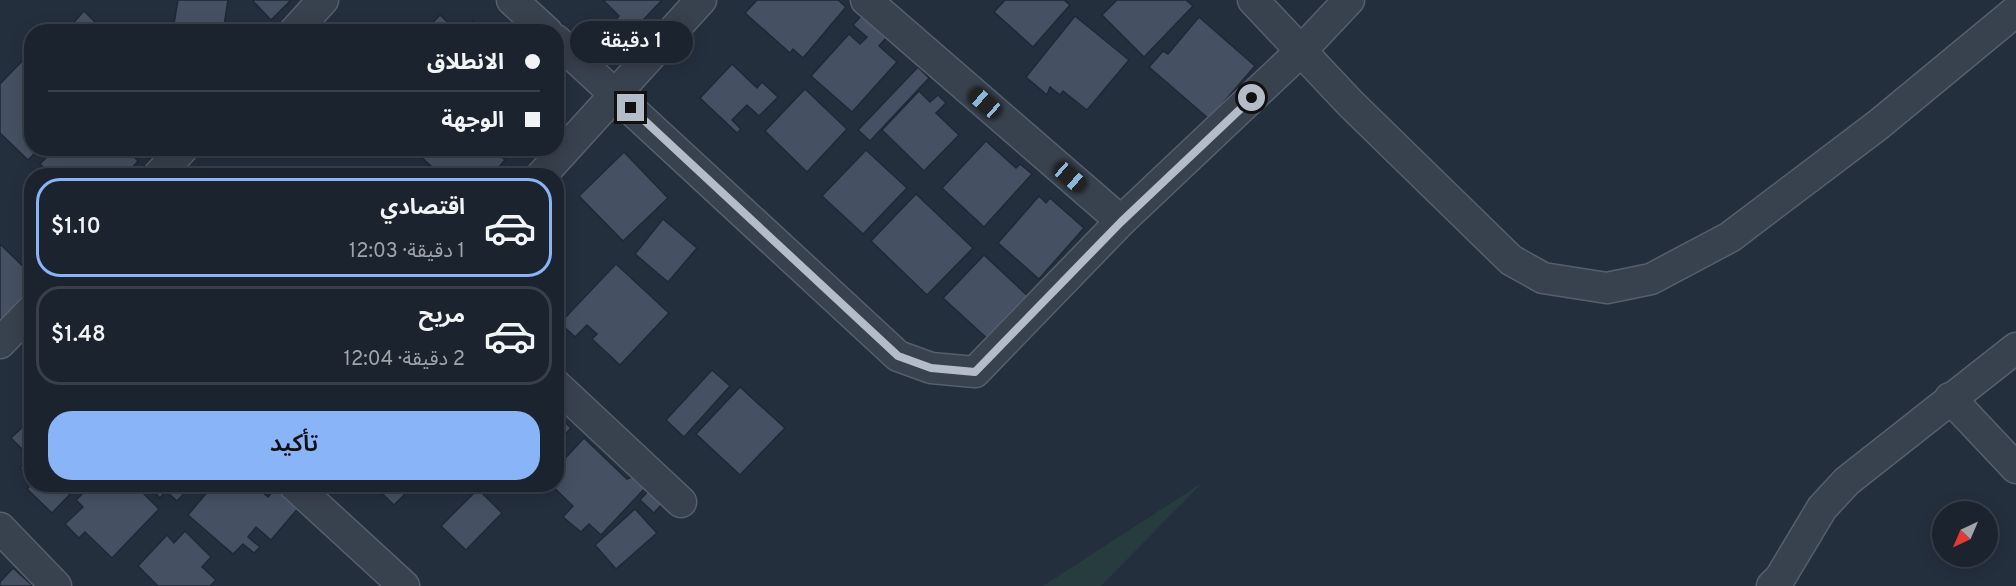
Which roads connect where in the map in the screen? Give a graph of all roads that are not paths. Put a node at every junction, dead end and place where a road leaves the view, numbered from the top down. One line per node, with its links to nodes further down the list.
1 (323, 0): 8 (street)
2 (512, 0): 9 (street)
3 (701, 0): 12 (street)
4 (866, 0): 18 (street)
5 (1253, 0): 11 (street)
6 (1349, 0): 11 (street)
7 (2016, 11): 11 (street)
8 (301, 24)
9 (538, 24)
10 (564, 47): 12 (street)
11 (1301, 51): 18 (street)
12 (614, 93): 13 (street); 18 (street)
13 (564, 150)
14 (176, 156): 16 (street)
15 (559, 156): 17 (street)
16 (165, 168)
17 (548, 168)
18 (1121, 222)
19 (24, 318): 20 (street)
20 (0, 344)
21 (2016, 348): 23 (street)
22 (564, 392): 26 (street)
23 (1950, 398): 24 (street); 30 (street)
24 (2016, 468)
25 (302, 492): 29 (street)
26 (681, 502)
27 (0, 528): 28 (street)
28 (56, 586)
29 (404, 586)
30 (1772, 586)

